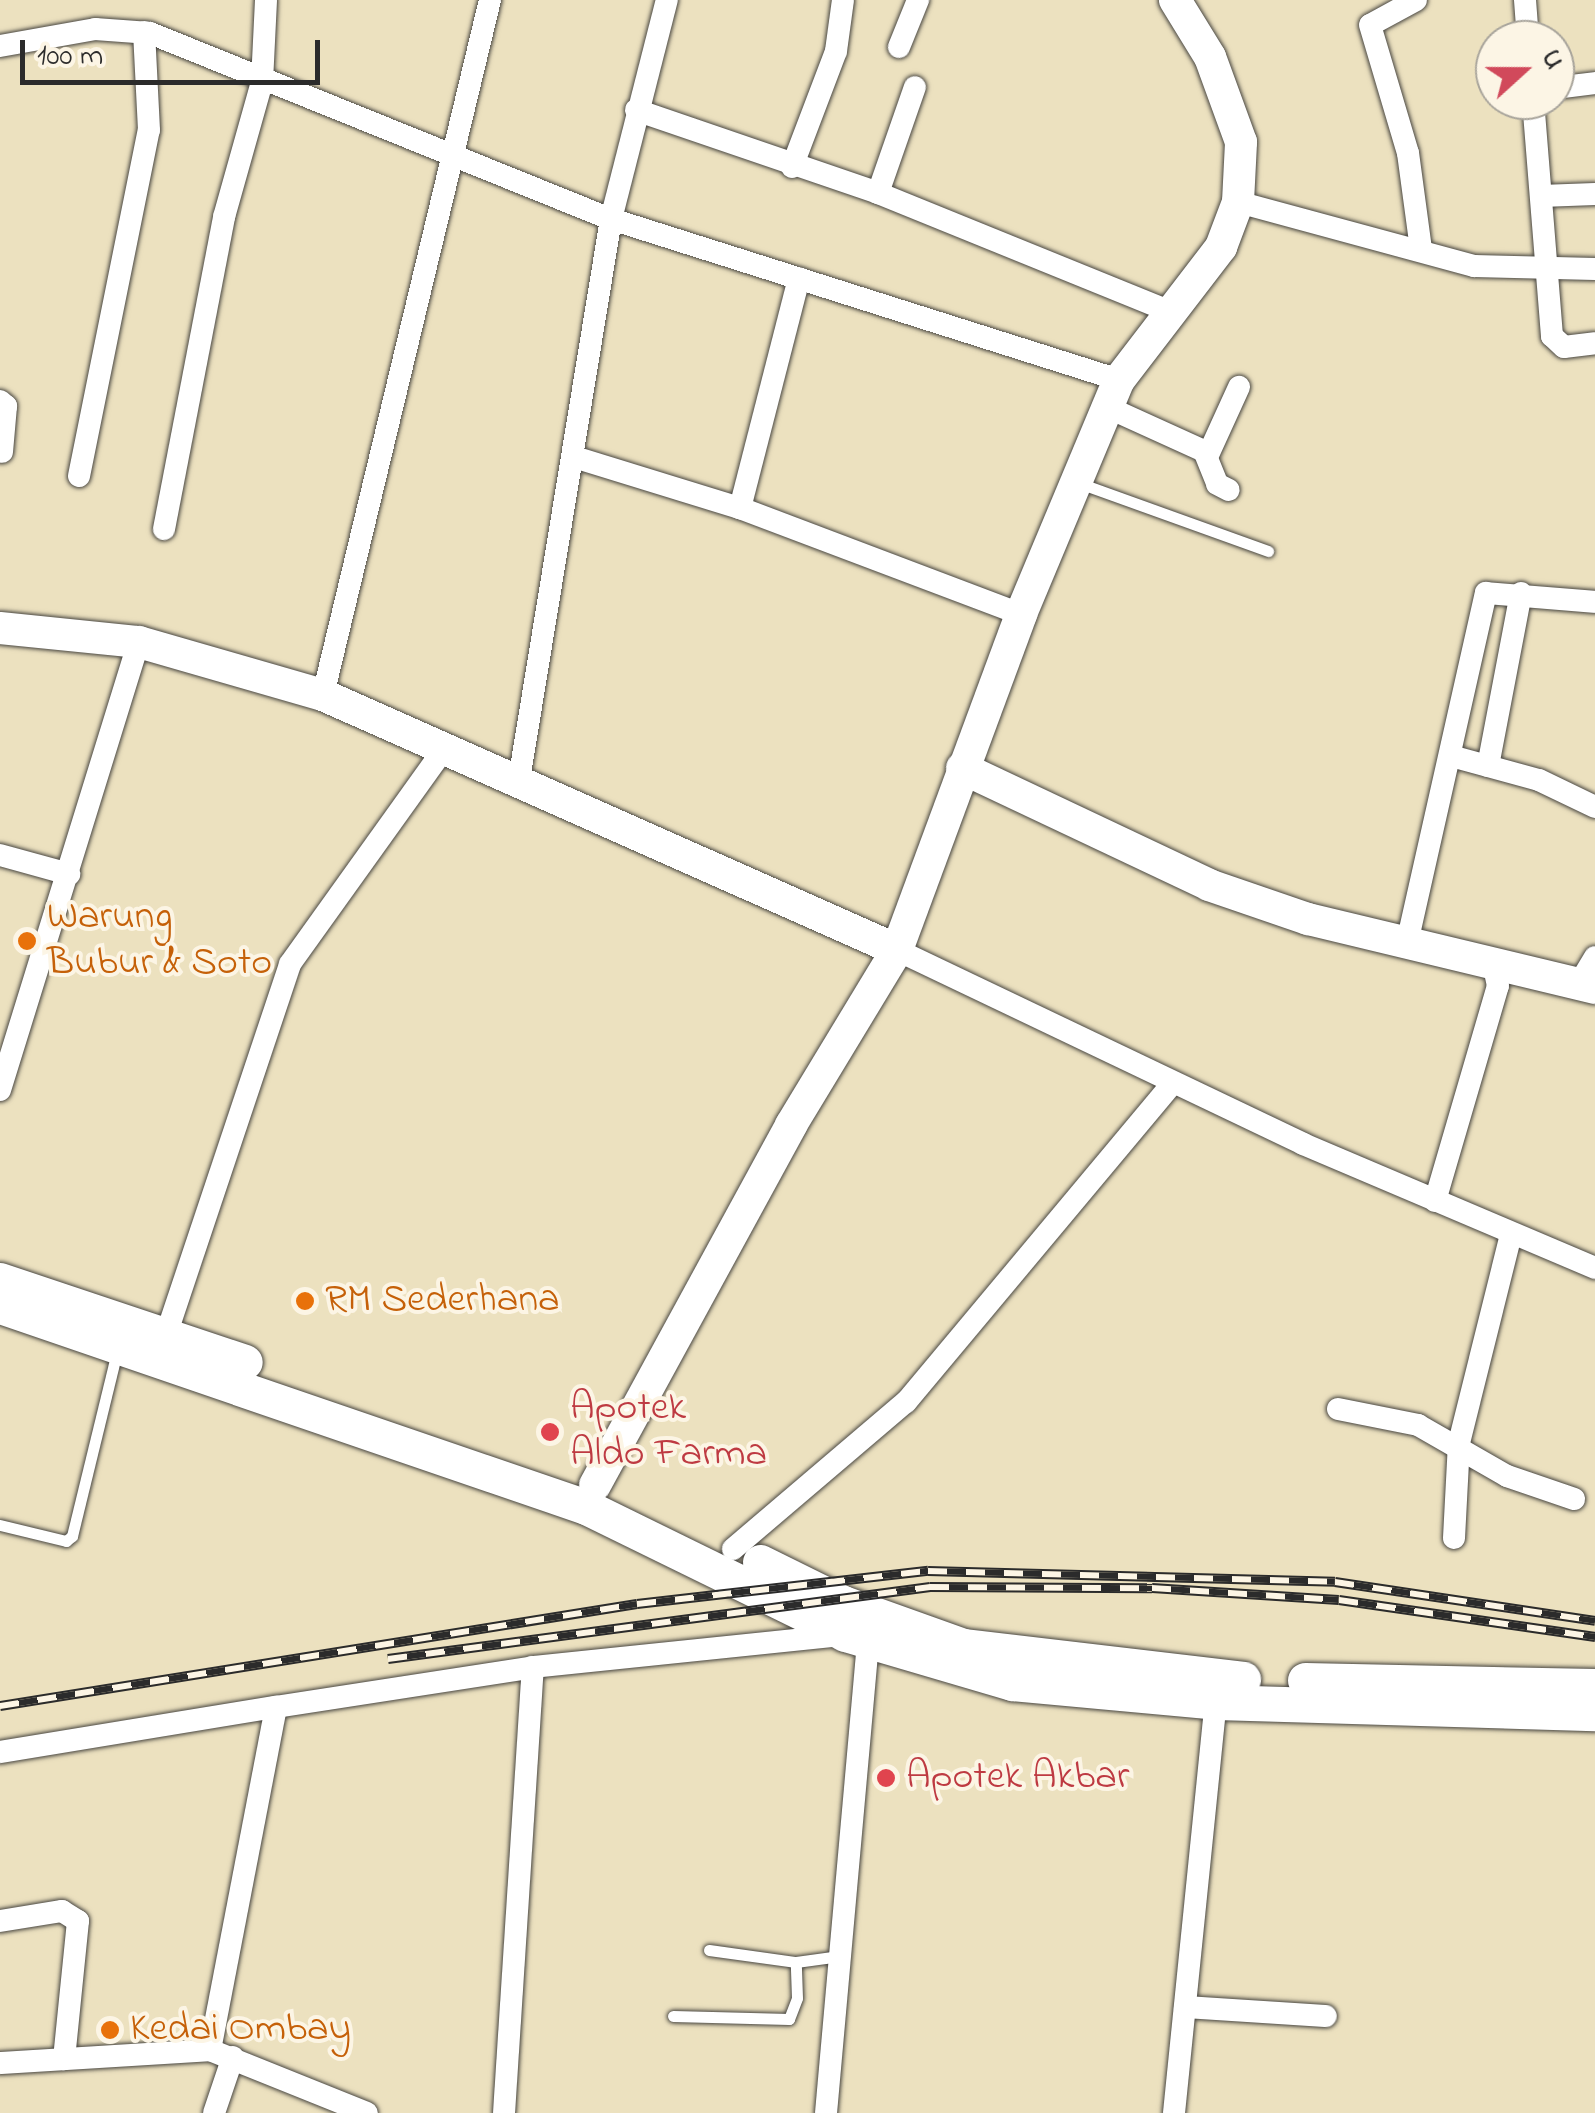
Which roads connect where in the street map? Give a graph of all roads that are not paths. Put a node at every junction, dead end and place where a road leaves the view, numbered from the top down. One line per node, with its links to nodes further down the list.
1 (266, 0): 11 (street)
2 (490, 0): 15 (street)
3 (666, 0): 13 (street)
4 (842, 0): 16 (street)
5 (1175, 0): 20 (street)
6 (1416, 0): 22 (street)
7 (913, 1): 10 (street)
8 (144, 32): 9 (street); 11 (street); 34 (street)
9 (0, 46)
10 (899, 47)
11 (262, 82): 15 (street); 38 (street)
12 (915, 87): 17 (street)
13 (636, 110): 16 (street); 21 (street)
14 (1535, 120): 19 (street)
15 (454, 154): 21 (street); 45 (street)
16 (792, 166): 17 (street)
17 (878, 193): 26 (street)
18 (1595, 194): 19 (street)
19 (1541, 196): 24 (street)
20 (1238, 202): 22 (street); 26 (street)
21 (611, 219): 25 (street); 33 (street)
22 (1421, 249): 24 (street)
23 (1595, 269): 24 (street)
24 (1548, 272): 27 (street)
25 (798, 278): 29 (street); 37 (street)
26 (1168, 310): 29 (street)
27 (1595, 343)
28 (1239, 388): 32 (street)
29 (1113, 394): 32 (street); 35 (street)
30 (0, 402): 31 (street)
31 (2, 452)
32 (1208, 455): 36 (street)
33 (574, 457): 37 (street); 50 (street)
34 (79, 476)
35 (1075, 482): 39 (lane); 42 (street)
36 (1229, 490)
37 (740, 508): 42 (street)
38 (164, 529)
39 (1268, 552)
40 (1521, 594): 41 (street); 47 (street); 48 (street)
41 (1595, 602)
42 (1021, 614): 49 (street)
43 (0, 628): 44 (street)
44 (139, 642): 45 (street); 53 (street)
45 (323, 695): 46 (street)
46 (442, 752): 50 (street); 65 (street)
47 (1450, 756): 48 (street); 54 (street)
48 (1488, 766): 51 (street)
49 (962, 768): 54 (street); 55 (street)
50 (518, 786): 55 (street)
51 (1595, 807)
52 (0, 855): 53 (street)
53 (69, 874): 59 (street)
54 (1407, 943): 56 (street)
55 (897, 950): 58 (street); 69 (street)
56 (1494, 963): 57 (street); 60 (street)
57 (1590, 976)
58 (1172, 1084): 60 (street); 73 (street)
59 (0, 1090)
60 (1435, 1202): 61 (street)
61 (1511, 1234): 62 (street); 68 (street)
62 (1595, 1268)
63 (0, 1280): 65 (main road)
64 (0, 1306): 66 (main road)
65 (166, 1334): 69 (main road)
66 (118, 1345): 71 (lane); 74 (main road)
67 (1338, 1409): 68 (street)
68 (1459, 1444): 70 (street); 72 (street)
69 (595, 1486): 73 (main road)
70 (1574, 1500)
71 (0, 1525)
72 (1454, 1538)
73 (733, 1548): 77 (main road)
74 (857, 1639): 75 (street); 77 (main road); 83 (street)
75 (533, 1667): 78 (street); 93 (street)
76 (1595, 1686): 77 (main road)
77 (1217, 1690): 79 (main road); 85 (street)
78 (276, 1707): 80 (street); 88 (street)
79 (1595, 1713)
80 (0, 1752)
81 (0, 1921): 89 (street)
82 (709, 1950): 84 (lane)
83 (840, 1956): 84 (lane); 94 (street)
84 (796, 1962): 86 (lane)
85 (1185, 2007): 87 (street); 95 (street)
86 (673, 2016)
87 (1326, 2016)
88 (221, 2053): 89 (street); 91 (street); 92 (street)
89 (64, 2059): 90 (street)
90 (0, 2063)
91 (214, 2113)
92 (367, 2113)
93 (504, 2113)
94 (826, 2113)
95 (1174, 2113)

